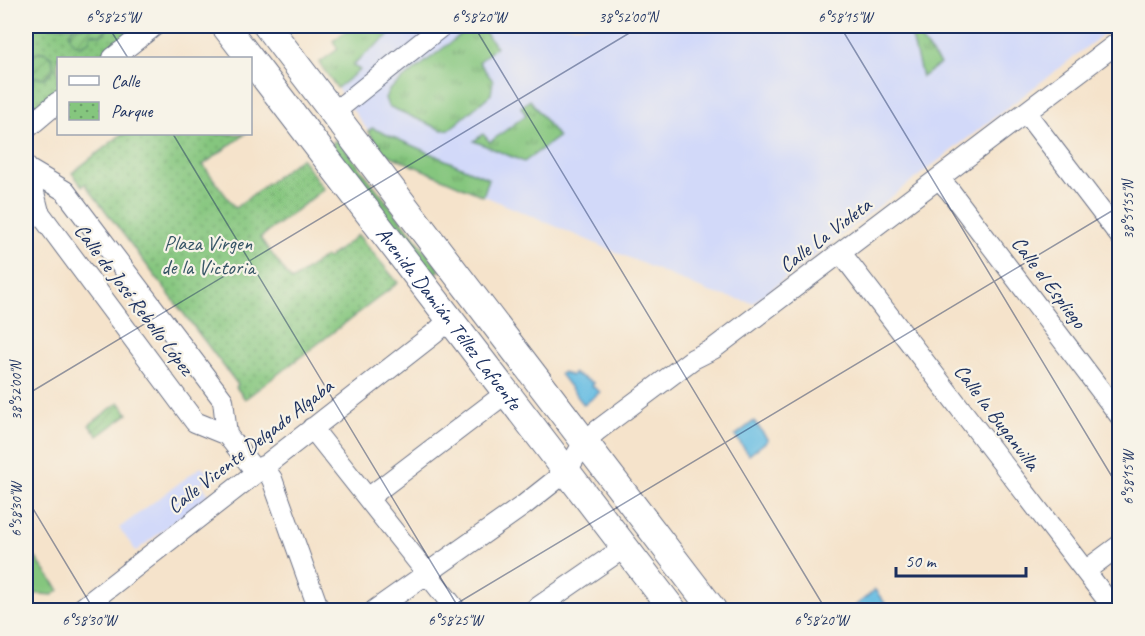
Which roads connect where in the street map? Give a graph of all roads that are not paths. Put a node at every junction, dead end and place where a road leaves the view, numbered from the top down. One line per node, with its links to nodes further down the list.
1 (154, 26): 7 (street)
2 (225, 26): 8 (street, Avenida Damián Téllez Lafuente)
3 (249, 26): 10 (street)
4 (267, 26): 10 (street, Avenida Damián Téllez Lafuente)
5 (442, 26): 12 (street)
6 (1119, 43): 13 (street, Calle La Violeta)
7 (114, 57)
8 (249, 57)
9 (252, 61): 15 (street, Avenida Damián Téllez Lafuente)
10 (304, 75): 12 (street, Avenida Damián Téllez Lafuente)
11 (57, 103): 14 (street)
12 (333, 113): 15 (street); 22 (street, Avenida Damián Téllez Lafuente)
13 (1026, 113): 17 (street, Calle La Violeta); 20 (street)
14 (26, 129)
15 (321, 150): 23 (street, Avenida Damián Téllez Lafuente)
16 (27, 168): 18 (street, Calle de José Rebollo López); 19 (street, Calle de José Rebollo López)
17 (939, 179): 21 (street, Calle La Violeta); 25 (street, Calle el Espliego)
18 (57, 186): 19 (street); 26 (street, Calle de José Rebollo López)
19 (36, 200): 26 (street, Calle de José Rebollo López)
20 (1119, 236)
21 (841, 253): 28 (street, Calle La Violeta); 34 (street, Calle la Buganvilla)
22 (463, 282): 23 (street); 28 (street, Avenida Damián Téllez Lafuente)
23 (455, 326): 24 (street, Avenida Damián Téllez Lafuente); 27 (street, Calle Vicente Delgado Algaba); 28 (street)
24 (506, 393): 30 (street, Avenida Damián Téllez Lafuente); 31 (street)
25 (1119, 416)
26 (226, 425): 29 (street, Calle de José Rebollo López)
27 (312, 428): 29 (street, Calle Vicente Delgado Algaba); 31 (street)
28 (584, 442): 30 (street, Calle La Violeta); 36 (street, Avenida Damián Téllez Lafuente)
29 (260, 469): 37 (street, Calle Vicente Delgado Algaba); 38 (street, Calle de José Rebollo López)
30 (567, 471): 33 (street, Avenida Damián Téllez Lafuente); 35 (street); 36 (street)
31 (368, 498): 35 (street)
32 (1119, 545): 34 (street)
33 (625, 547): 41 (street); 42 (street, Avenida Damián Téllez Lafuente)
34 (1085, 571): 44 (street, Calle la Buganvilla)
35 (427, 573): 39 (street); 40 (street)
36 (688, 577): 43 (street, Avenida Damián Téllez Lafuente)
37 (80, 610)
38 (319, 610)
39 (375, 610)
40 (456, 610)
41 (534, 610)
42 (673, 610)
43 (713, 610)
44 (1115, 610)

